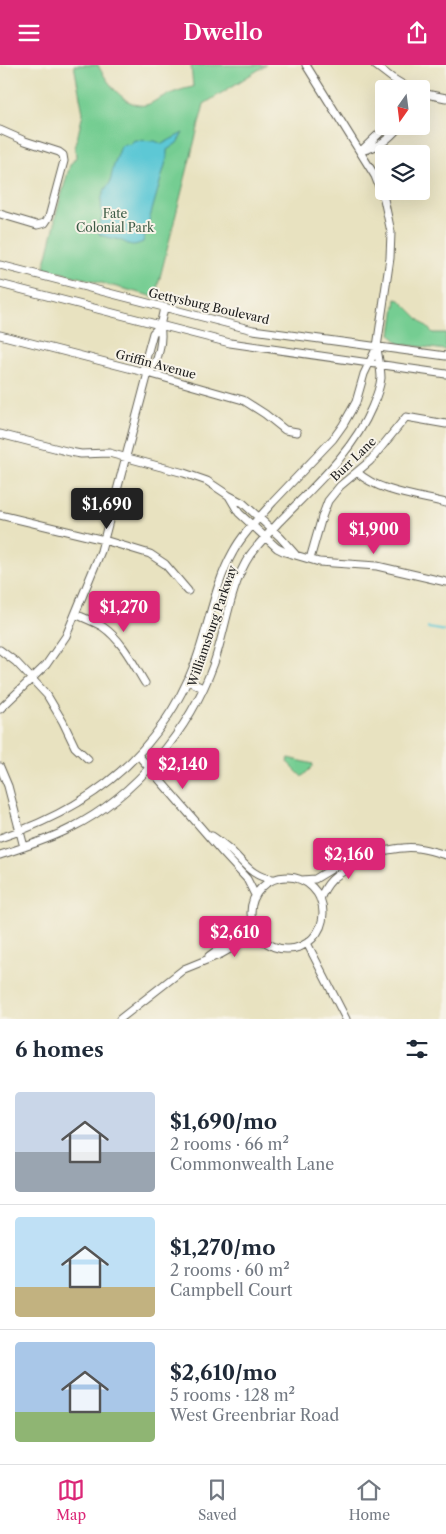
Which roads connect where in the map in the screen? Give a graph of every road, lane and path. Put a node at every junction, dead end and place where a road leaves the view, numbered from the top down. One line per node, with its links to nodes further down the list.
1 (306, 65): 9 (street, Williamsburg Parkway)
2 (375, 65): 3 (street)
3 (395, 80)
4 (430, 95): 5 (street)
5 (446, 99)
6 (0, 130): 10 (street)
7 (377, 135): 9 (street)
8 (392, 135): 9 (street)
9 (360, 151): 16 (street, Williamsburg Parkway)
10 (0, 214)
11 (0, 265): 13 (street, Gettysburg Boulevard)
12 (0, 283): 14 (street)
13 (164, 308): 14 (street); 16 (street, Gettysburg Boulevard)
14 (160, 326): 18 (street); 20 (street)
15 (0, 335): 20 (street, Griffin Avenue)
16 (377, 347): 17 (street, Gettysburg Boulevard); 18 (street, Williamsburg Parkway); 19 (street, Williamsburg Parkway)
17 (446, 356)
18 (369, 363): 19 (street); 30 (street, Williamsburg Parkway)
19 (379, 365): 21 (street); 32 (street, Williamsburg Parkway)
20 (148, 373): 23 (street, Griffin Avenue); 25 (street)
21 (446, 375)
22 (446, 424): 26 (street, Burr Lane)
23 (298, 433)
24 (0, 434): 25 (street)
25 (127, 457): 27 (street); 34 (street)
26 (357, 472): 28 (street); 36 (street, Burr Lane)
27 (228, 495): 30 (street); 31 (street)
28 (446, 503)
29 (0, 515): 34 (street)
30 (259, 517): 31 (street, Williamsburg Parkway); 32 (street)
31 (252, 525): 33 (street); 42 (street, Williamsburg Parkway)
32 (272, 530): 33 (street, Williamsburg Parkway); 35 (street)
33 (266, 537): 35 (street); 44 (street, Williamsburg Parkway)
34 (104, 540): 38 (street); 39 (street)
35 (295, 554): 36 (street)
36 (310, 559): 37 (street)
37 (446, 582)
38 (188, 591)
39 (74, 615): 41 (street); 43 (street)
40 (0, 650): 41 (street)
41 (32, 678): 45 (street); 47 (street)
42 (188, 681): 44 (street); 46 (street, Williamsburg Parkway)
43 (146, 683)
44 (203, 688): 49 (street, Williamsburg Parkway)
45 (0, 709)
46 (138, 755): 49 (street); 51 (street, Williamsburg Parkway)
47 (88, 759)
48 (0, 767): 51 (street)
49 (150, 769): 50 (street); 53 (street, Williamsburg Parkway)
50 (200, 826): 57 (street); 59 (street)
51 (20, 830): 52 (street, Williamsburg Parkway); 53 (street)
52 (0, 838)
53 (24, 847): 54 (street, Williamsburg Parkway)
54 (0, 855)
55 (364, 855): 56 (street); 58 (street); 60 (street)
56 (446, 855)
57 (274, 879): 58 (street); 59 (street)
58 (302, 880): 60 (street)
59 (255, 895): 61 (street)
60 (320, 899): 63 (street)
61 (251, 918): 62 (street); 64 (street)
62 (264, 941): 63 (street); 64 (street)
63 (307, 943): 66 (street)
64 (205, 959): 65 (street)
65 (120, 1019)
66 (346, 1019)

